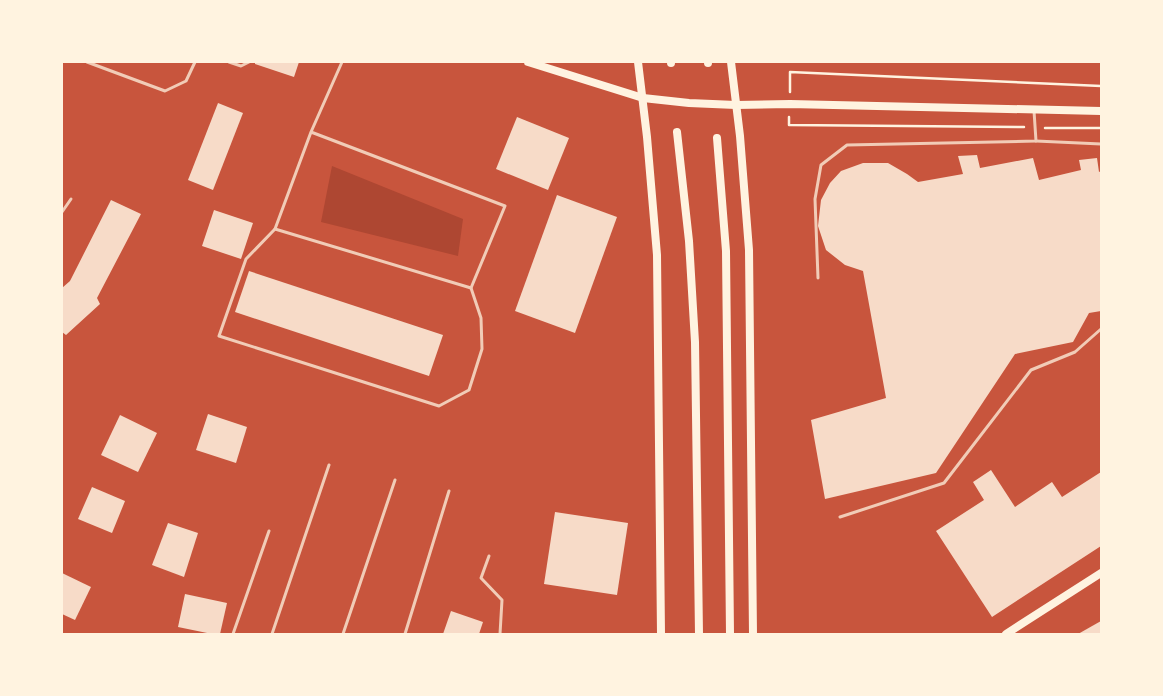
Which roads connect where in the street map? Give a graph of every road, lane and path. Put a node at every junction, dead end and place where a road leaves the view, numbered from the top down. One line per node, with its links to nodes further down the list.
1 (88, 62): 2 (lane)
2 (195, 62)
3 (229, 62): 4 (lane)
4 (249, 62)
5 (342, 62): 17 (lane)
6 (528, 62): 10 (main road)
7 (731, 62): 12 (main road)
8 (638, 64): 10 (main road)
9 (1101, 86): 11 (path)
10 (643, 98): 12 (main road); 40 (main road)
11 (790, 104): 12 (main road); 13 (main road); 15 (path)
12 (736, 105): 43 (main road)
13 (1034, 109): 14 (main road); 15 (lane)
14 (1101, 111)
15 (1035, 128): 16 (path); 20 (lane)
16 (1101, 128)
17 (311, 132): 24 (lane); 26 (lane)
18 (677, 132): 41 (main road)
19 (717, 138): 42 (main road)
20 (1036, 141): 21 (lane); 25 (lane)
21 (1101, 144)
22 (72, 199): 23 (lane)
23 (62, 212)
24 (275, 229): 26 (lane); 26 (lane)
25 (818, 278)
26 (471, 288)
27 (1101, 328): 31 (lane)
28 (329, 465): 36 (lane)
29 (395, 480): 37 (lane)
30 (449, 491): 38 (lane)
31 (840, 518)
32 (269, 531): 35 (lane)
33 (489, 556): 39 (lane)
34 (1101, 573): 44 (main road)
35 (233, 634)
36 (272, 634)
37 (343, 634)
38 (405, 634)
39 (500, 634)
40 (661, 634)
41 (699, 634)
42 (730, 634)
43 (754, 634)
44 (1006, 634)

